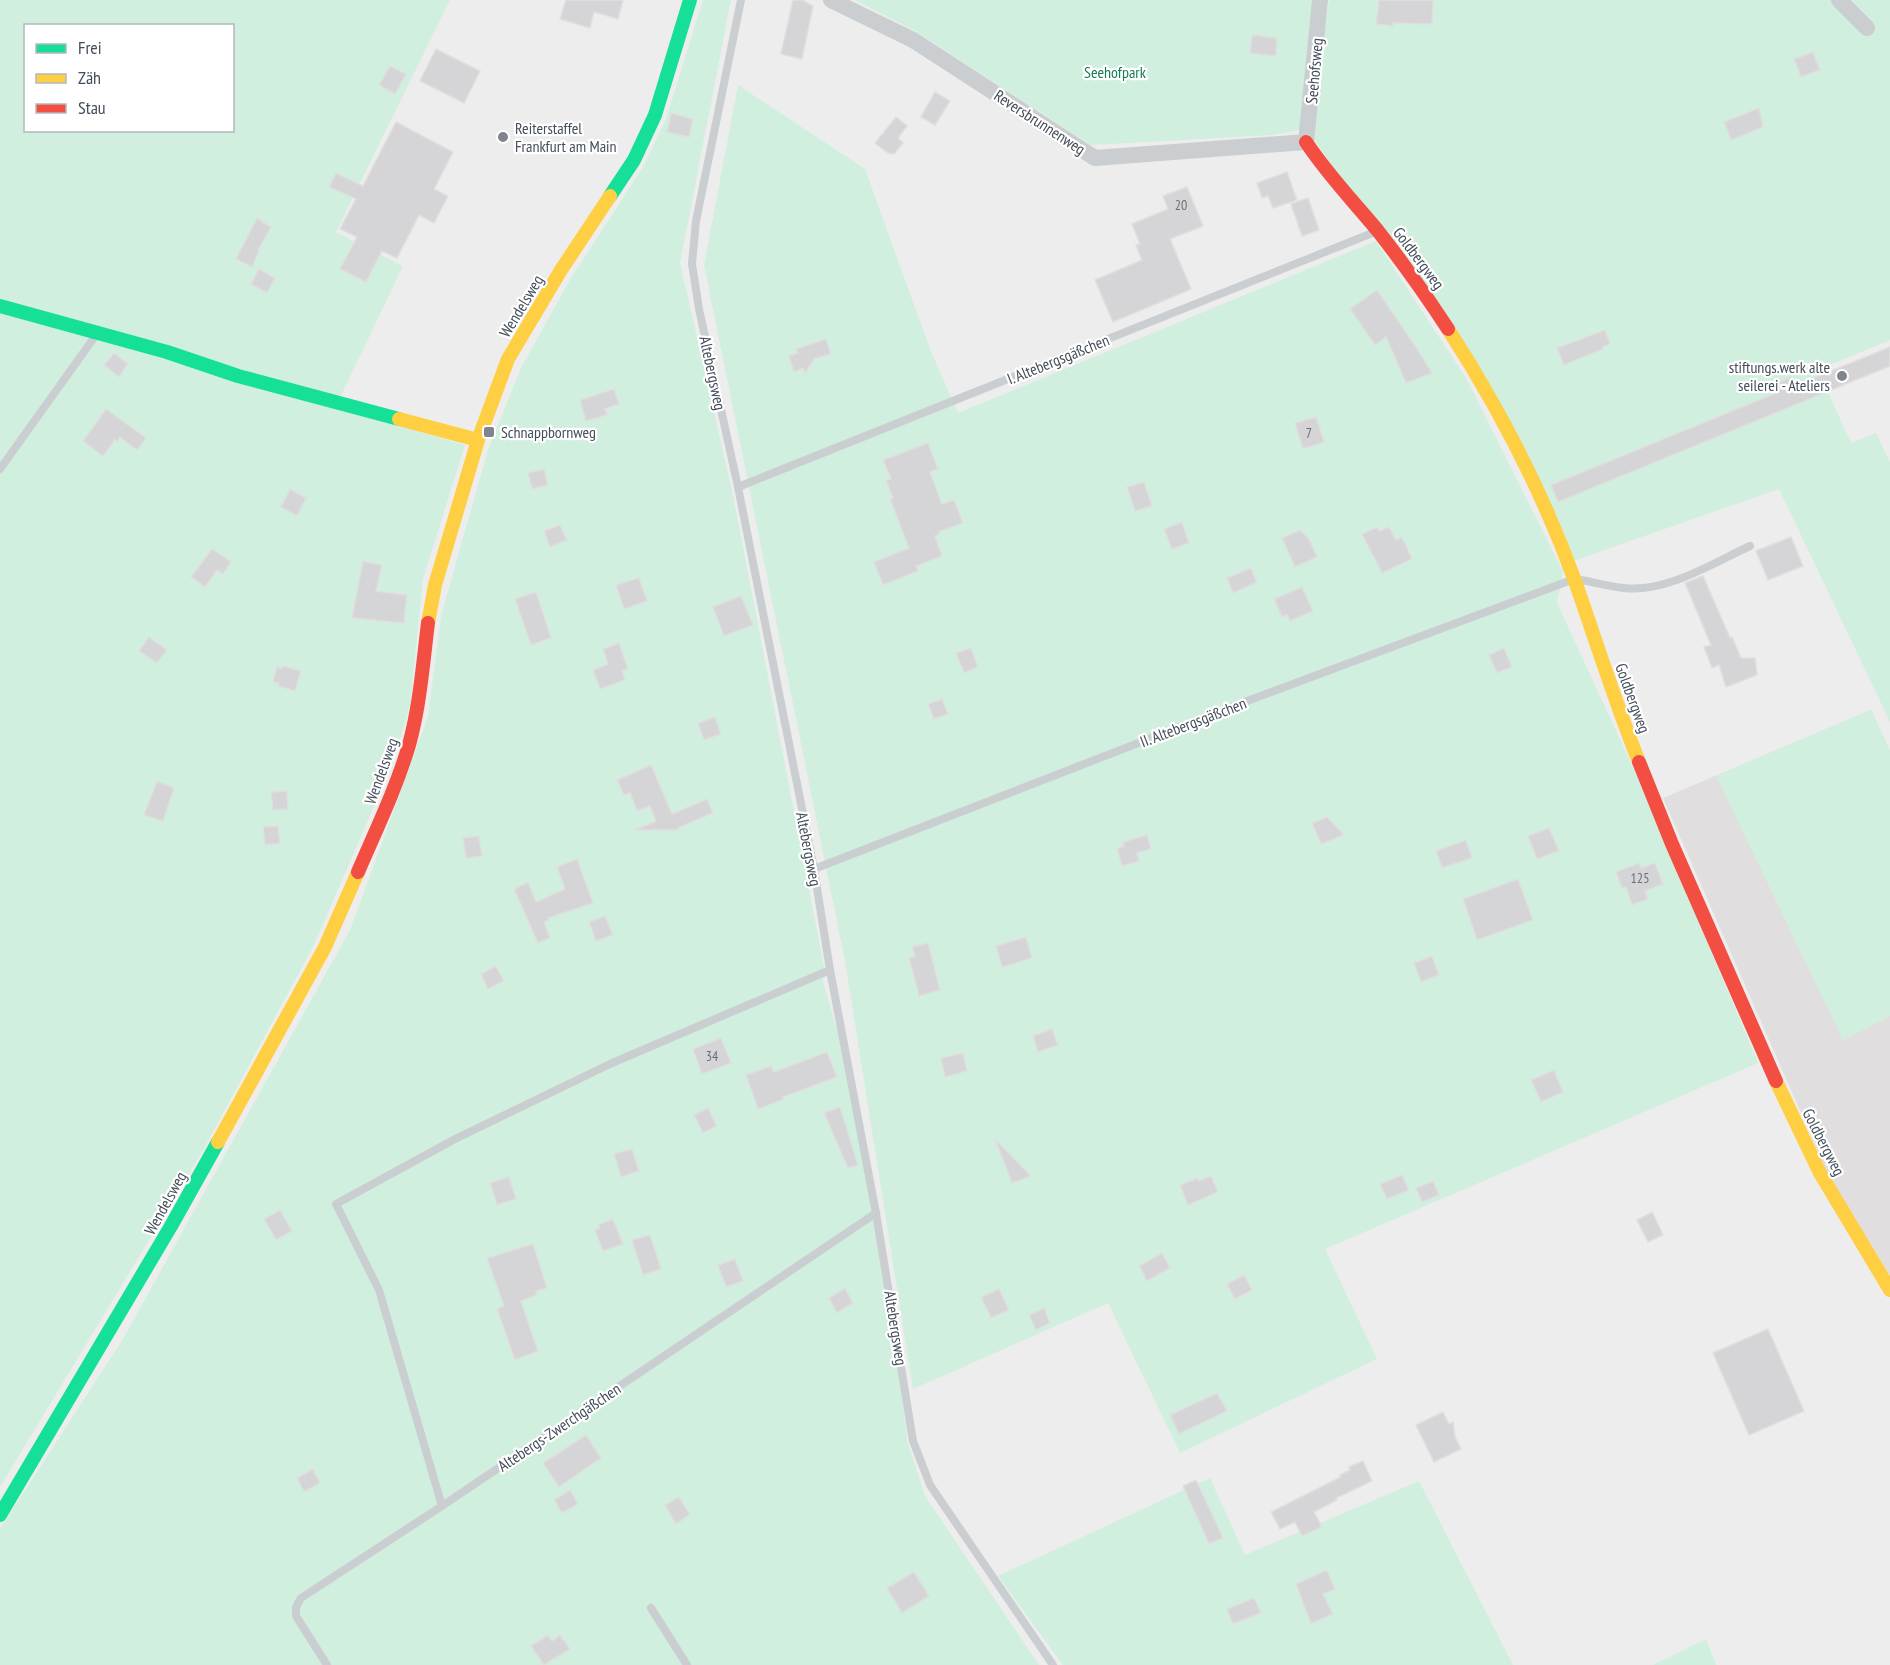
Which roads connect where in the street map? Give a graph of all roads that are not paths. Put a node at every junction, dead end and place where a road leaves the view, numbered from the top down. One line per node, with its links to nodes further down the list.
1 (690, 0): 11 (street, Wendelsweg)
2 (741, 0): 13 (lane, Altebergsweg)
3 (831, 0): 7 (street, Reversbrunnenweg)
4 (1320, 0): 7 (street, Seehofsweg)
5 (1839, 0): 6 (street)
6 (1867, 28)
7 (1306, 142): 8 (street, Goldbergweg)
8 (1378, 231): 13 (lane, I. Altebergsgäßchen); 15 (street, Goldbergweg)
9 (0, 306): 10 (street)
10 (98, 332): 11 (street); 12 (lane)
11 (478, 440): 21 (street, Wendelsweg)
12 (0, 469)
13 (738, 487): 16 (lane, Altebergsweg)
14 (1750, 546): 15 (lane)
15 (1574, 579): 16 (lane, II. Altebergsgäßchen); 19 (street, Goldbergweg)
16 (814, 869): 17 (lane, Altebergsweg)
17 (830, 970): 18 (lane, Altebergsweg); 20 (lane)
18 (876, 1213): 20 (lane, Altebergs-Zwerchgäßchen); 25 (lane, Altebergsweg)
19 (1890, 1290)
20 (442, 1506): 23 (lane, Altebergs-Zwerchgäßchen)
21 (0, 1515)
22 (651, 1608): 24 (lane)
23 (324, 1664)
24 (687, 1665)
25 (1053, 1665)

